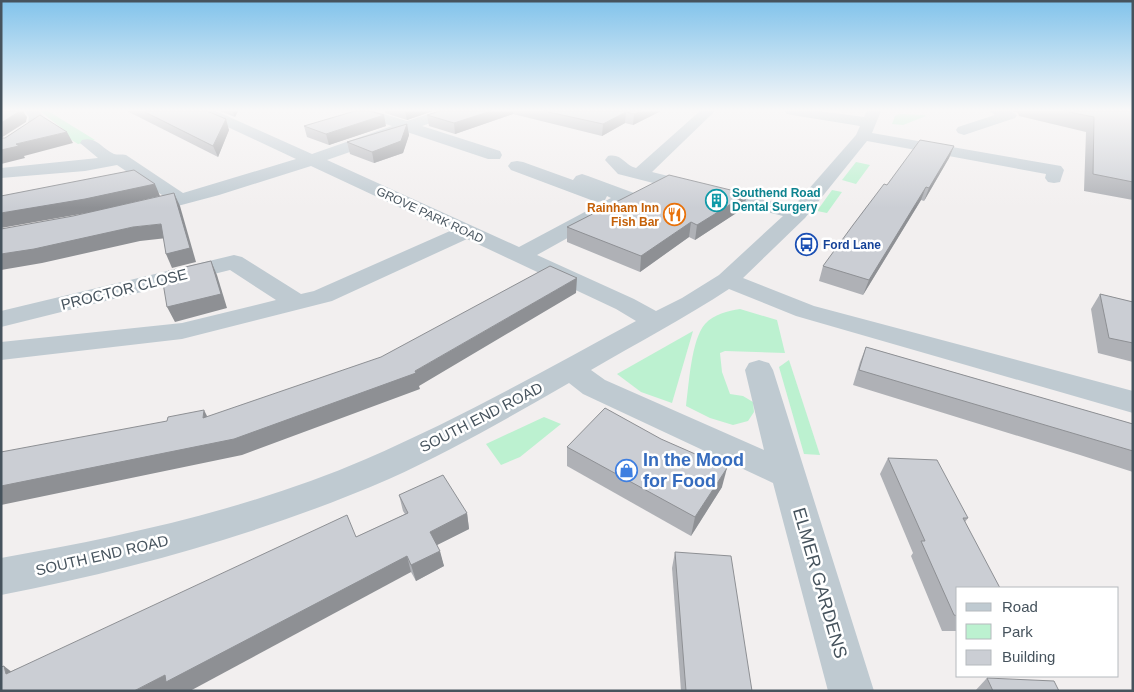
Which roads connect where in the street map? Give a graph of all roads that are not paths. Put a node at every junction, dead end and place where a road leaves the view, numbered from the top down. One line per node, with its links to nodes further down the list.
1 (88, 143): 11 (street)
2 (275, 143): 9 (street, GROVE PARK ROAD)
3 (358, 143): 9 (street)
4 (456, 143): 8 (street)
5 (673, 143): 14 (street)
6 (853, 143): 20 (street, SOUTH END ROAD)
7 (949, 143): 15 (street)
8 (494, 155)
9 (311, 160): 17 (street); 21 (street, GROVE PARK ROAD)
10 (614, 160): 14 (street)
11 (113, 161): 13 (street); 17 (street)
12 (517, 166): 18 (street)
13 (1, 173)
14 (639, 174): 20 (street)
15 (1054, 178)
16 (582, 180): 18 (street)
17 (180, 199): 19 (street)
18 (616, 202): 22 (street)
19 (126, 213)
20 (798, 214): 23 (street, SOUTH END ROAD)
21 (466, 232): 22 (street, GROVE PARK ROAD); 24 (street)
22 (519, 256): 26 (street, GROVE PARK ROAD)
23 (727, 280): 26 (street, SOUTH END ROAD); 30 (street)
24 (296, 302): 25 (street, PROCTOR CLOSE); 27 (street)
25 (1, 318)
26 (655, 321): 28 (street, SOUTH END ROAD)
27 (1, 351)
28 (572, 370): 31 (street); 32 (street, SOUTH END ROAD)
29 (759, 370): 31 (street, ELMER GARDENS)
30 (1133, 402)
31 (788, 475): 33 (street, ELMER GARDENS)
32 (1, 577)
33 (851, 691)

